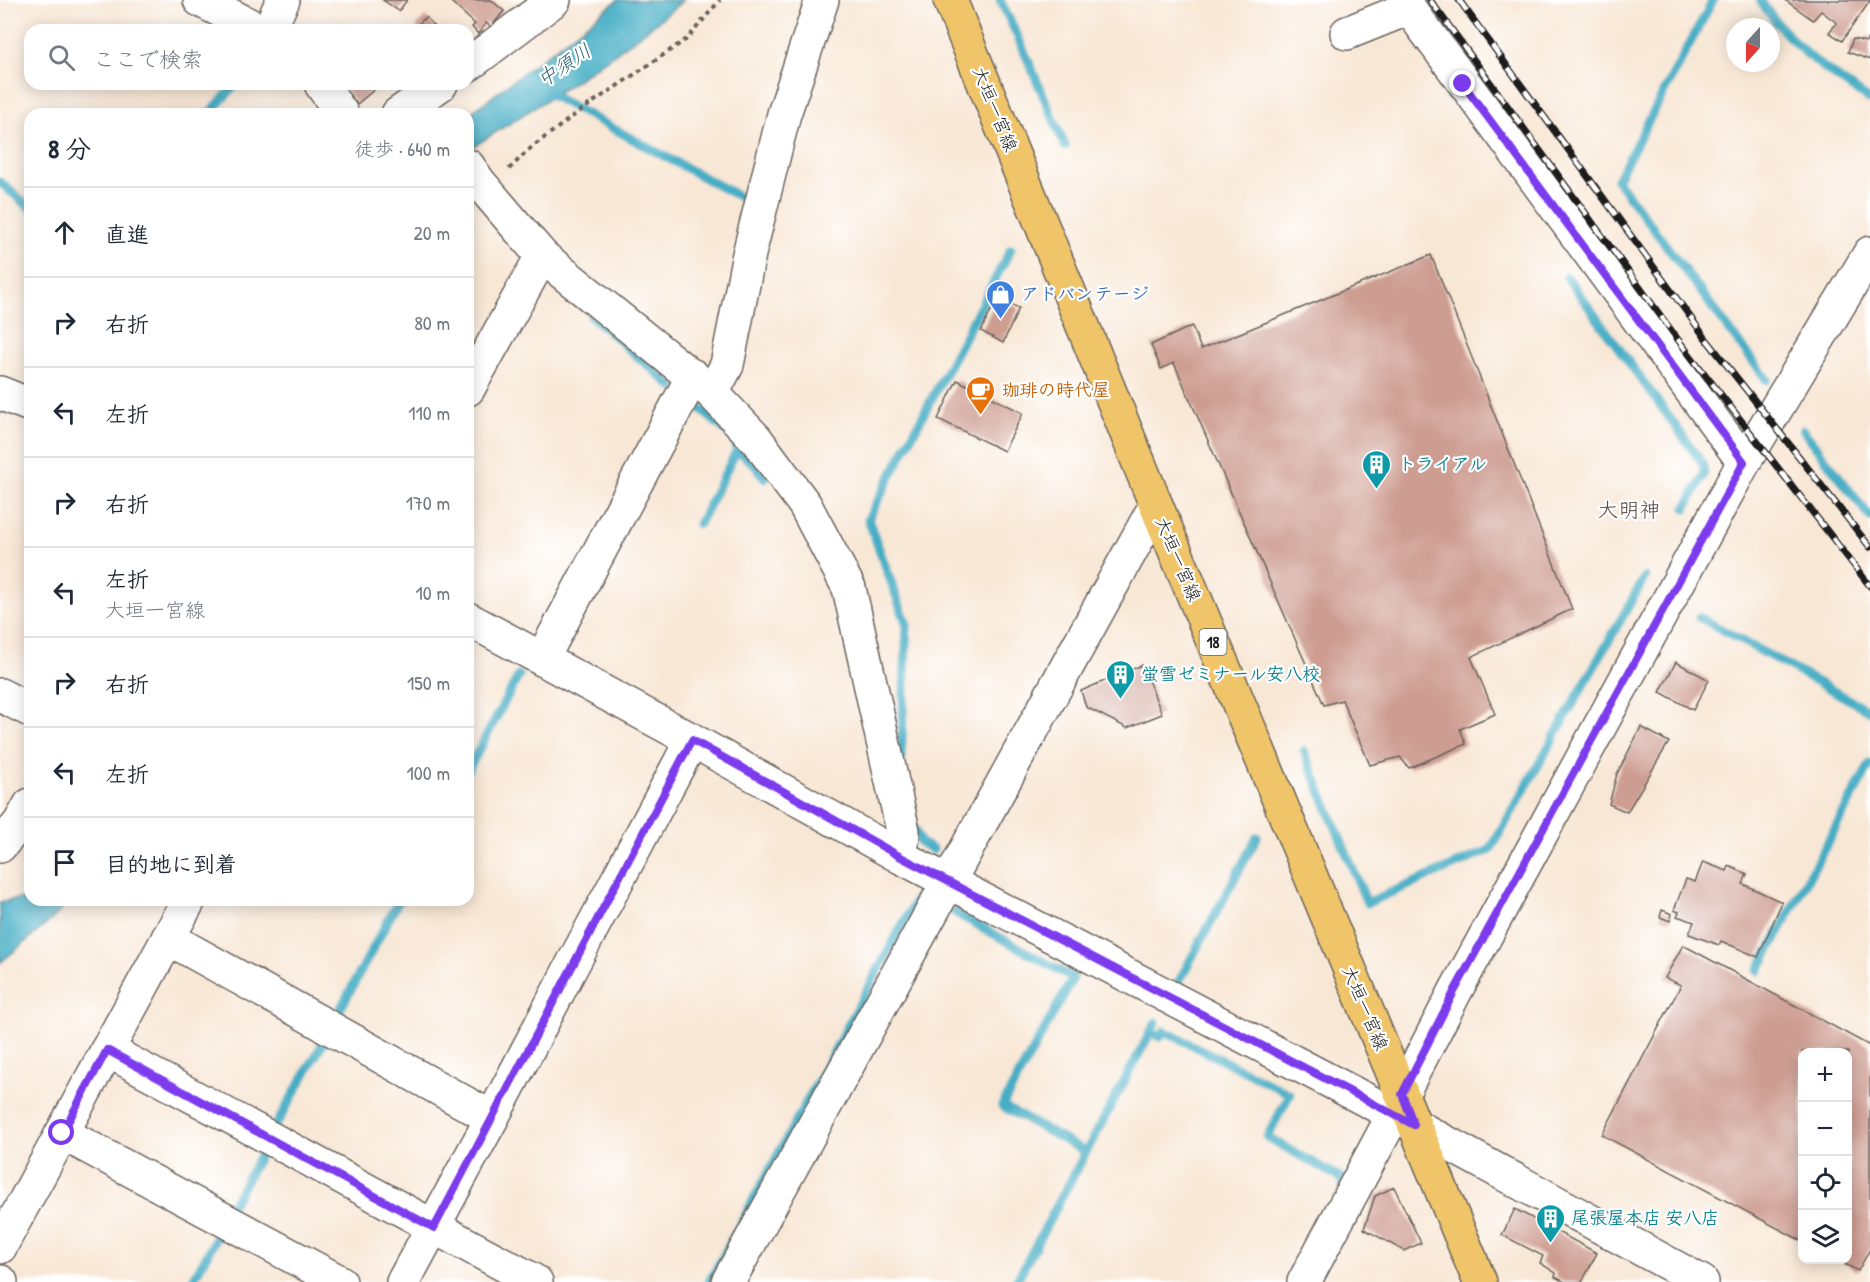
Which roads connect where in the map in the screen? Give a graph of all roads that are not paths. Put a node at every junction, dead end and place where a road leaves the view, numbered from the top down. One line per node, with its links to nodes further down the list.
1 (200, 0): 6 (street)
2 (283, 0): 7 (street)
3 (554, 0): 9 (street)
4 (822, 0): 16 (street)
5 (951, 0): 20 (main road, 大垣一宮線 / 18)
6 (247, 24)
7 (272, 24)
8 (1347, 33): 19 (street)
9 (474, 60)
10 (325, 90): 11 (street)
11 (338, 108)
12 (478, 179): 14 (street)
13 (1870, 253): 19 (street)
14 (542, 256): 15 (street); 16 (street)
15 (474, 378)
16 (702, 385): 22 (street); 28 (street)
17 (0, 393): 18 (street)
18 (24, 403)
19 (1744, 462): 33 (street)
20 (1156, 505): 29 (street); 33 (main road, 大垣一宮線 / 18)
21 (474, 622): 22 (street)
22 (542, 660): 25 (street)
23 (0, 695): 24 (street)
24 (24, 707)
25 (692, 740): 28 (street); 34 (street)
26 (24, 816): 27 (street)
27 (0, 846)
28 (901, 857): 29 (street)
29 (947, 881): 33 (street); 41 (street)
30 (186, 906): 31 (street)
31 (168, 939): 32 (street); 34 (street)
32 (107, 1050): 35 (street); 36 (street)
33 (1403, 1111): 42 (street); 43 (main road, 大垣一宮線 / 18); 44 (street)
34 (492, 1119): 36 (street)
35 (62, 1133): 37 (street); 38 (street)
36 (434, 1228): 39 (street); 40 (street)
37 (0, 1247)
38 (340, 1282)
39 (403, 1282)
40 (536, 1282)
41 (728, 1282)
42 (1305, 1282)
43 (1480, 1282)
44 (1702, 1282)

